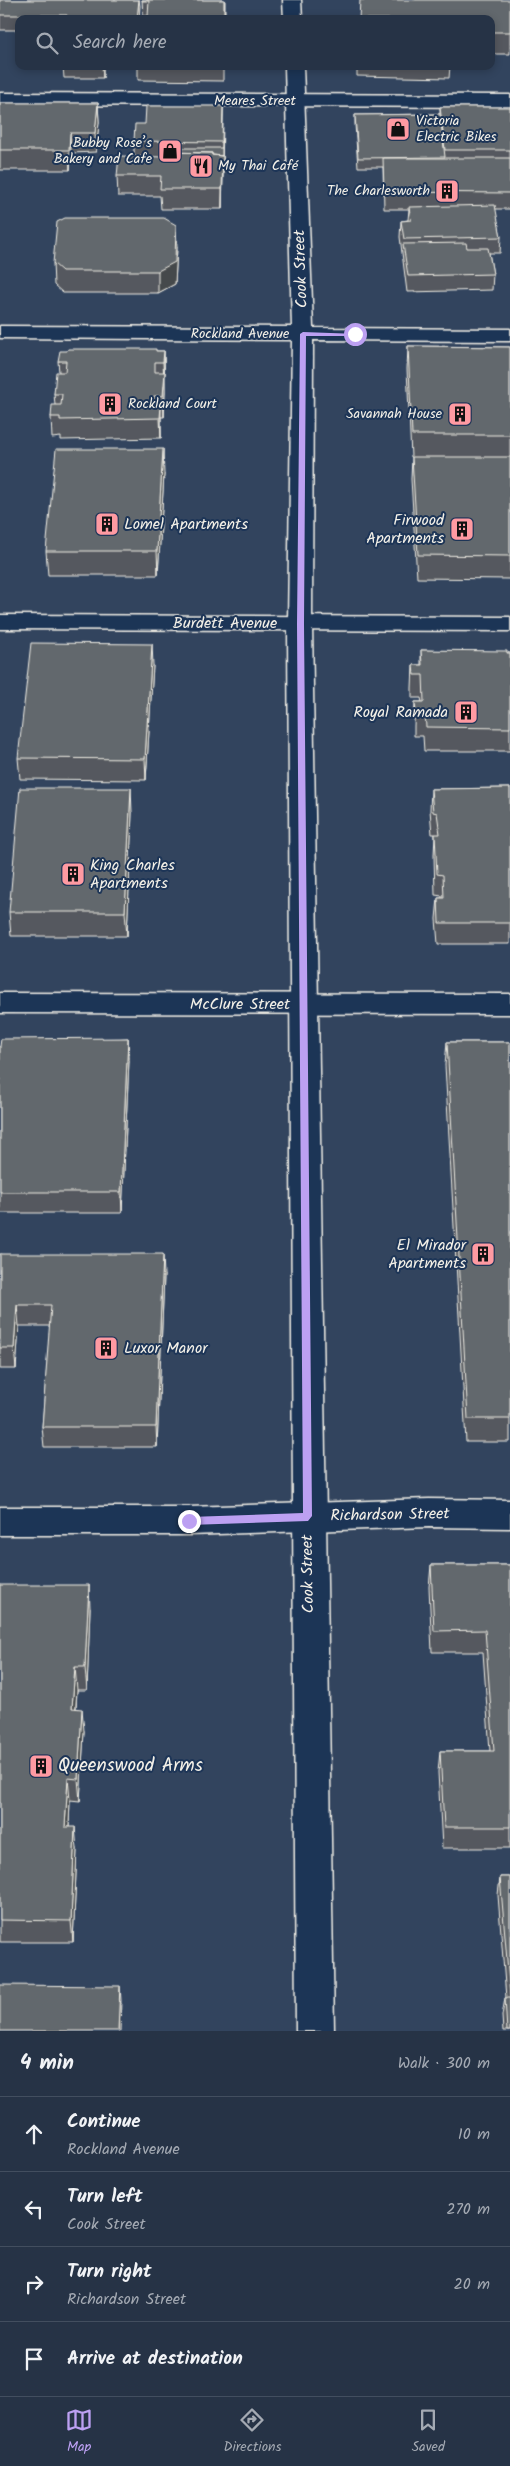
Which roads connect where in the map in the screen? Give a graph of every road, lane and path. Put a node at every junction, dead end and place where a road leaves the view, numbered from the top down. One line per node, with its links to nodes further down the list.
1 (292, 0): 2 (main road)
2 (293, 15)
3 (294, 70): 5 (main road, Cook Street)
4 (0, 100): 5 (main road, Meares Street)
5 (295, 100): 6 (main road, Meares Street); 8 (main road, Cook Street)
6 (510, 101)
7 (0, 332): 8 (main road, Rockland Avenue)
8 (303, 334): 9 (main road, Rockland Avenue); 11 (main road, Cook Street)
9 (510, 335)
10 (0, 622): 11 (main road, Burdett Avenue)
11 (300, 624): 12 (main road, Burdett Avenue); 14 (main road, Cook Street)
12 (510, 624)
13 (0, 1003): 14 (main road, McClure Street)
14 (304, 1004): 15 (main road, McClure Street); 17 (main road, Cook Street)
15 (510, 1004)
16 (510, 1514): 17 (main road, Richardson Street)
17 (308, 1516): 18 (main road, Richardson Street); 19 (main road, Cook Street)
18 (0, 1521)
19 (315, 2031)

